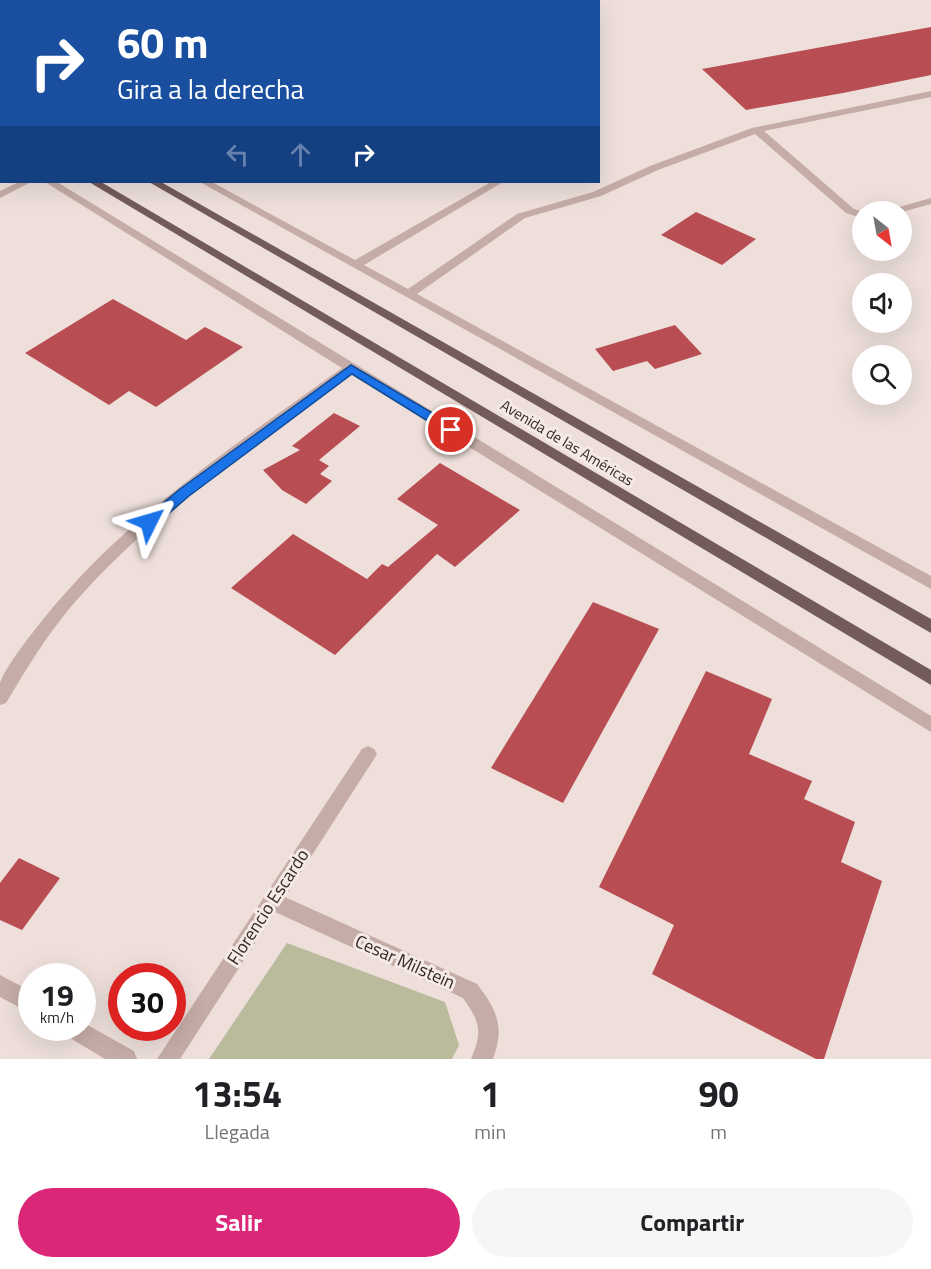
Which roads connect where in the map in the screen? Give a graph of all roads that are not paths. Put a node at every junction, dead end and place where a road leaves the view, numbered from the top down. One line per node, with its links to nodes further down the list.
1 (931, 94): 2 (street)
2 (756, 130): 12 (street); 14 (street)
3 (24, 183): 9 (street)
4 (52, 183): 15 (street)
5 (96, 183): 18 (main road, Avenida de las Américas)
6 (156, 183): 17 (main road, Avenida de las Américas)
7 (207, 183): 13 (street)
8 (496, 183): 13 (street)
9 (0, 195)
10 (931, 201): 11 (street)
11 (912, 206)
12 (852, 212)
13 (356, 264): 14 (street)
14 (410, 293): 16 (street)
15 (351, 368): 19 (street); 20 (street)
16 (931, 583)
17 (931, 627)
18 (931, 678)
19 (0, 698)
20 (931, 725)
21 (368, 754): 22 (street, Florencio Escardo)
22 (272, 901): 27 (street, Florencio Escardo); 28 (street, Cesar Milstein)
23 (0, 985): 24 (street)
24 (18, 996)
25 (95, 1041): 26 (street)
26 (126, 1059)
27 (168, 1059)
28 (482, 1059)

